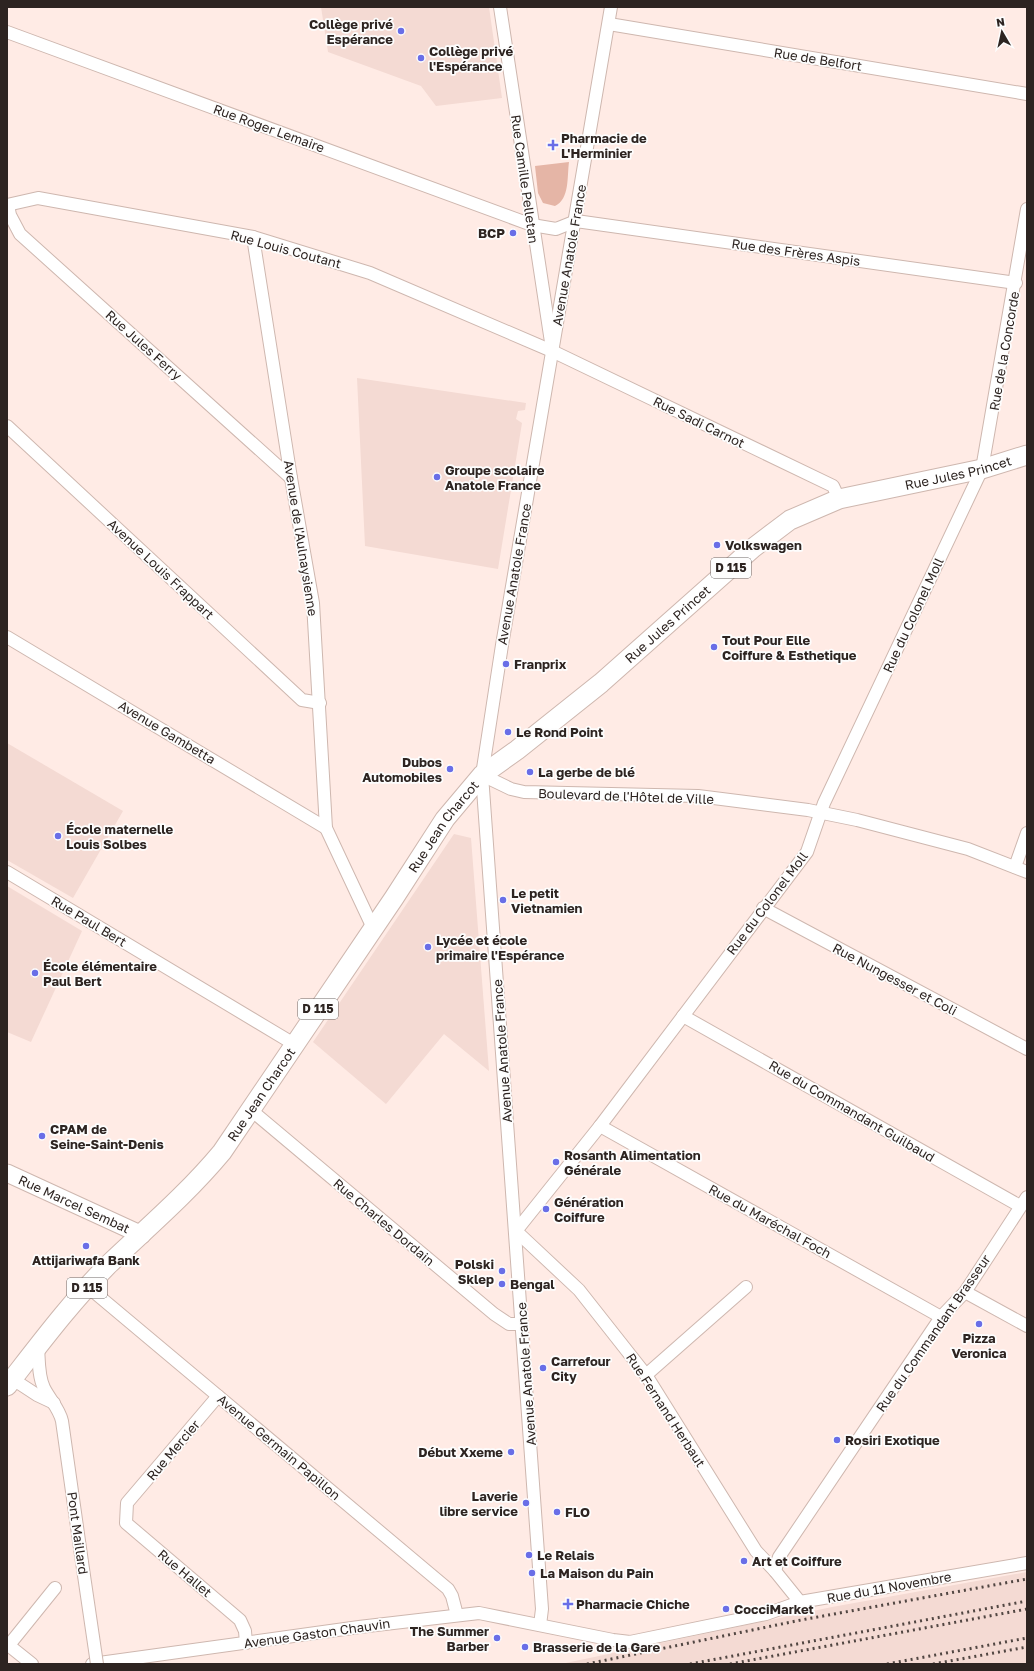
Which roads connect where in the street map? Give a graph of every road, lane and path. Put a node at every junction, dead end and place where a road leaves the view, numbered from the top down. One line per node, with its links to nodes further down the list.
1 (500, 7): 9 (street, Rue Camille Pelletan)
2 (612, 7): 3 (street, Avenue Anatole France)
3 (609, 24): 5 (street, Rue de Belfort); 8 (street, Avenue Anatole France)
4 (7, 32): 9 (street, Rue Roger Lemaire)
5 (1027, 94)
6 (8, 205): 10 (street, Rue Louis Coutant); 16 (street, Rue Jules Ferry)
7 (1027, 209): 11 (street, Rue de la Concorde)
8 (576, 221): 9 (street, Rue Roger Lemaire); 11 (street, Rue des Frères Aspis); 12 (street, Avenue Anatole France)
9 (532, 225): 12 (street, Rue Camille Pelletan)
10 (253, 237): 12 (street, Rue Louis Coutant); 16 (street, Avenue de l'Aulnaysienne)
11 (1016, 283): 15 (street, Rue de la Concorde)
12 (552, 351): 17 (street, Rue Sadi Carnot); 20 (street, Avenue Anatole France)
13 (7, 426): 19 (street, Avenue Louis Frappart)
14 (1027, 455): 15 (main road, Rue Jules Princet / D 115)
15 (982, 469): 17 (main road, Rue Jules Princet / D 115); 21 (street, Rue du Colonel Moll)
16 (291, 478): 19 (street, Avenue de l'Aulnaysienne)
17 (839, 499): 20 (main road, Rue Jules Princet / D 115)
18 (7, 637): 22 (street, Avenue Gambetta)
19 (320, 703): 22 (street, Avenue de l'Aulnaysienne)
20 (482, 775): 21 (street, Boulevard de l'Hôtel de Ville); 28 (main road, Rue Jean Charcot / D 115); 36 (street, Avenue Anatole France)
21 (821, 813): 24 (street, Boulevard de l'Hôtel de Ville); 27 (street, Rue du Colonel Moll)
22 (326, 828): 28 (street, Avenue de l'Aulnaysienne)
23 (1027, 833): 24 (street)
24 (1015, 867): 26 (street, Boulevard de l'Hôtel de Ville)
25 (7, 872): 30 (street, Rue Paul Bert)
26 (1027, 872)
27 (763, 908): 29 (street, Rue du Colonel Moll); 31 (street, Rue Nungesser et Coli)
28 (373, 928): 30 (main road, Rue Jean Charcot / D 115)
29 (683, 1016): 33 (street, Rue du Colonel Moll); 35 (street, Rue du Commandant Guilbaud)
30 (294, 1044): 32 (main road, Rue Jean Charcot / D 115)
31 (1027, 1049)
32 (251, 1110): 37 (main road, Rue Jean Charcot / D 115); 42 (street, Rue Charles Dordain)
33 (600, 1126): 36 (street, Rue du Colonel Moll); 41 (street, Rue du Maréchal Foch)
34 (7, 1173): 37 (street, Rue Marcel Sembat)
35 (1024, 1201): 40 (street, Rue du Commandant Brasseur)
36 (516, 1231): 42 (street, Avenue Anatole France); 45 (street, Rue Fernand Herbaut)
37 (142, 1235): 38 (main road, Rue Jean Charcot / D 115)
38 (88, 1287): 44 (main road, Rue Jean Charcot / D 115); 47 (street, Avenue Germain Papillon)
39 (746, 1287): 45 (street)
40 (965, 1292): 41 (street, Rue du Commandant Brasseur); 43 (street)
41 (941, 1317): 51 (street, Rue du Commandant Brasseur)
42 (522, 1324): 55 (street, Avenue Anatole France)
43 (1027, 1326)
44 (38, 1346): 46 (main road, Rue Jean Charcot / D 115); 48 (street, Pont Maillard)
45 (646, 1374): 51 (street, Rue Fernand Herbaut)
46 (9, 1380): 48 (street)
47 (218, 1396): 49 (street, Rue Mercier); 54 (street, Avenue Germain Papillon)
48 (54, 1403): 60 (street, Pont Maillard, bridge)
49 (127, 1503): 56 (street, Rue Hallet)
50 (1027, 1563): 53 (street, Rue du 11 Novembre)
51 (775, 1571): 53 (street, Rue Fernand Herbaut)
52 (55, 1588): 57 (street)
53 (800, 1602): 55 (street, Rue du 11 Novembre)
54 (457, 1615): 55 (street, Avenue Gaston Chauvin); 56 (street, Avenue Gaston Chauvin)
55 (540, 1625)
56 (246, 1643): 59 (street, Avenue Gaston Chauvin)
57 (8, 1644): 58 (street)
58 (32, 1664)
59 (92, 1664)
60 (97, 1664)

